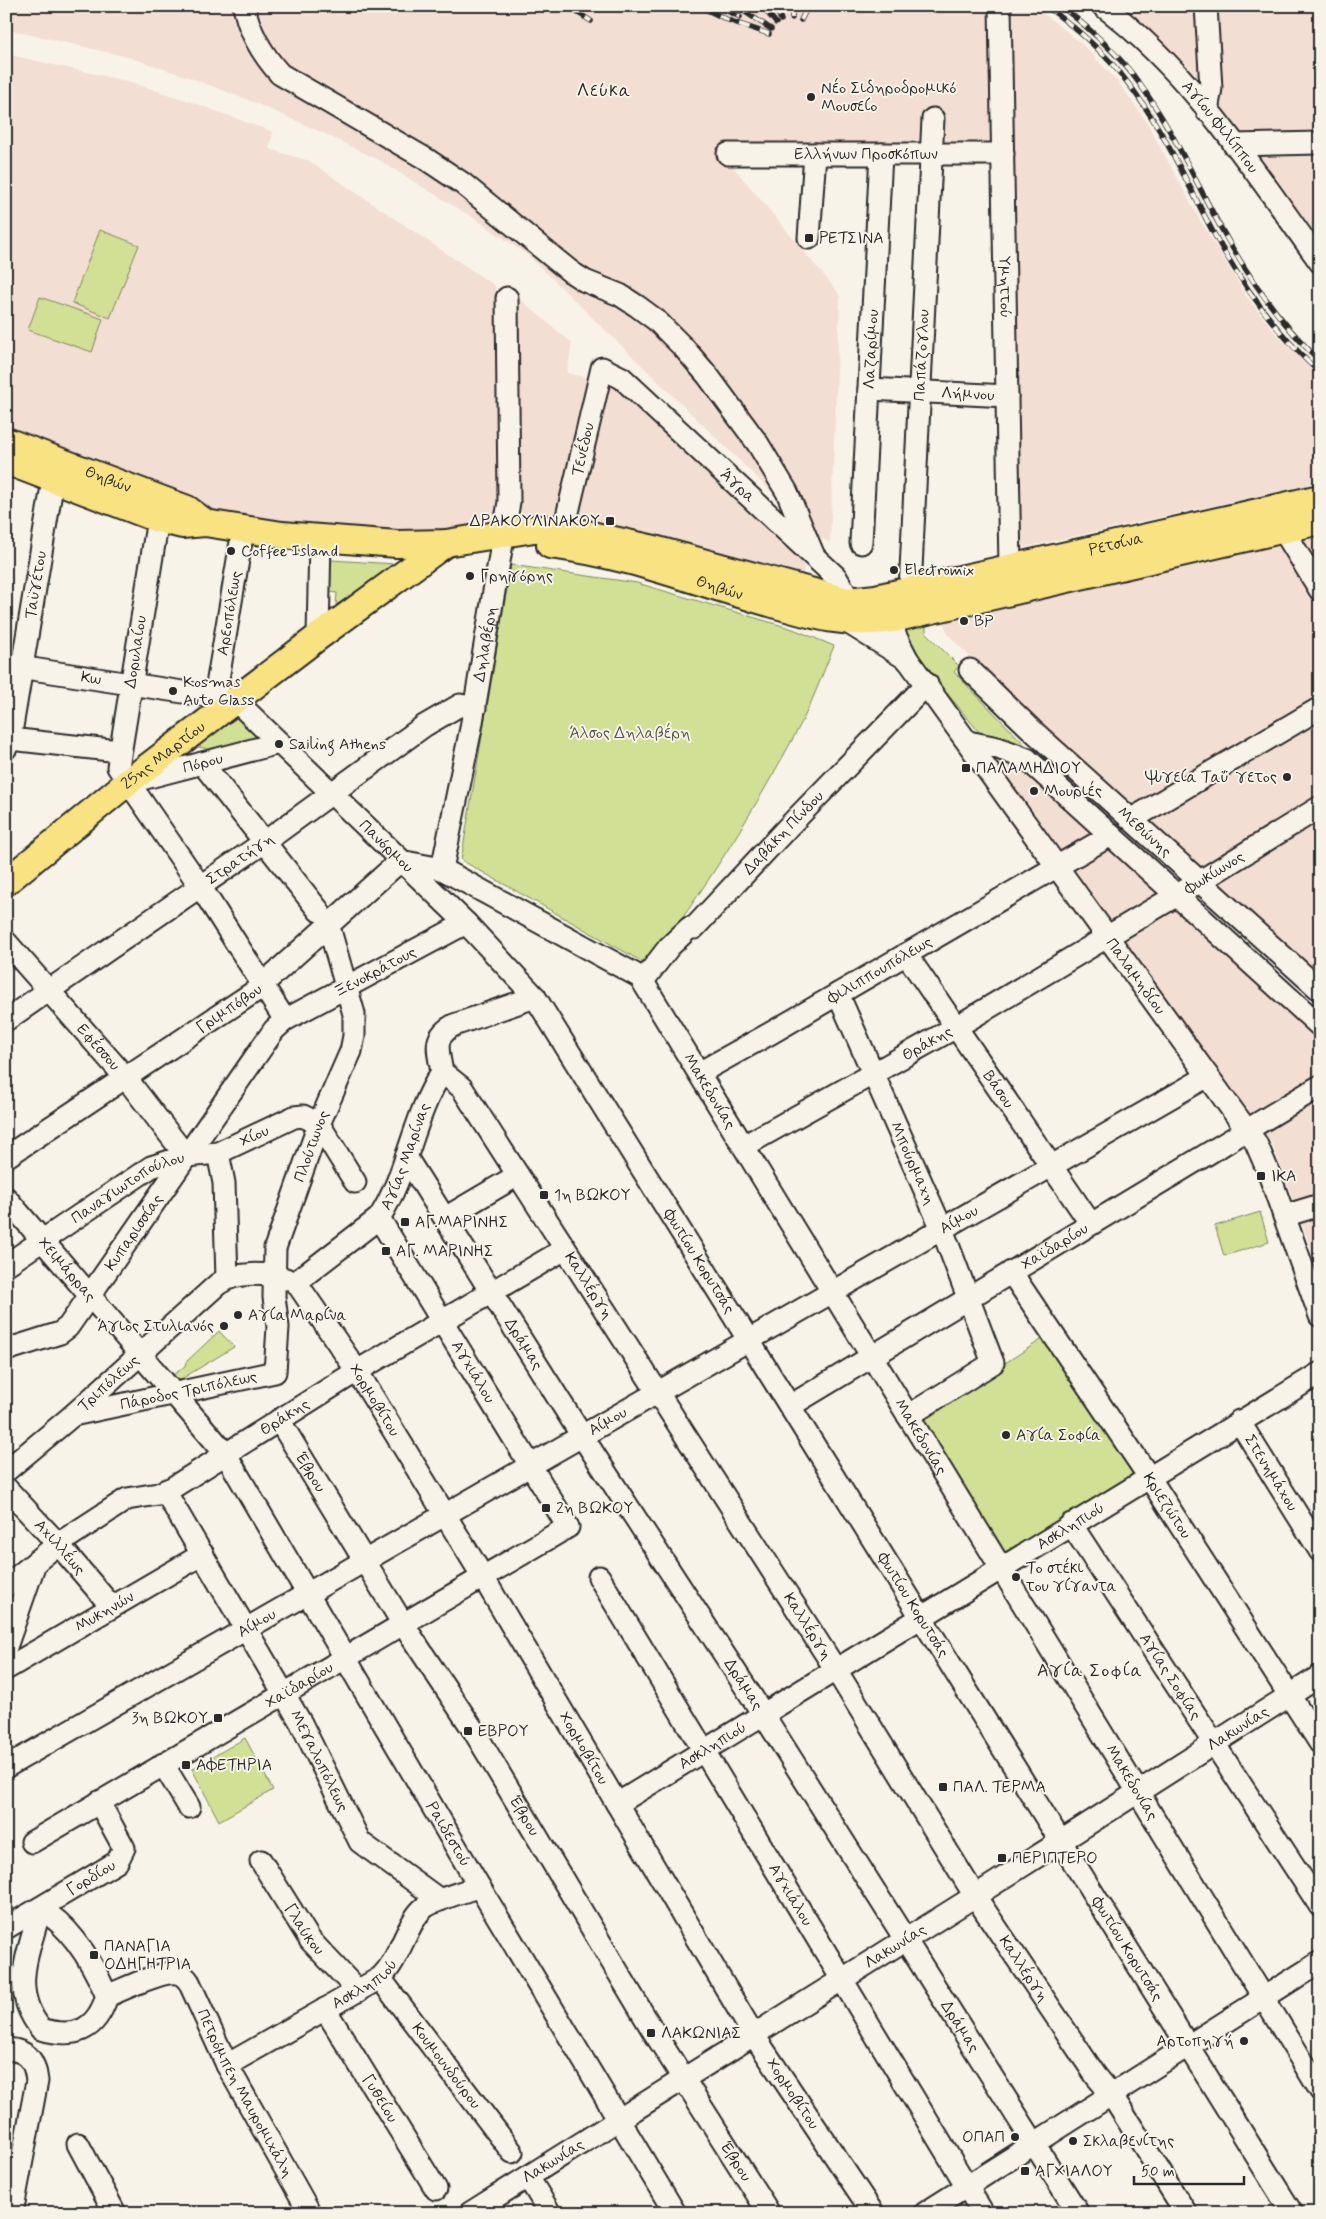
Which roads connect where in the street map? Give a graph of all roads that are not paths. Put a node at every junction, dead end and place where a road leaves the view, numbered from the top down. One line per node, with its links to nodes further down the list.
1 (244, 6): 35 (street)
2 (1000, 6): 13 (street, Υμηττού)
3 (1102, 6): 5 (street, Αγίου Φιλίππου)
4 (1206, 6): 5 (street)
5 (1207, 111): 8 (street, Αγίου Φιλίππου)
6 (933, 119): 12 (street, Παπάζογλου)
7 (1320, 143): 8 (street)
8 (1234, 146): 15 (street, Αγίου Φιλίππου)
9 (728, 154): 10 (street, Ελλήνων Προσκόπων)
10 (815, 154): 11 (street, Ελλήνων Προσκόπων); 14 (street)
11 (880, 154): 12 (street, Ελλήνων Προσκόπων); 18 (street, Λαζαρίμου)
12 (932, 154): 13 (street, Ελλήνων Προσκόπων); 19 (street, Παπάζογλου)
13 (1003, 154): 20 (street, Υμηττού)
14 (809, 238)
15 (1320, 262)
16 (507, 298): 31 (street, Δηλαβέρη)
17 (602, 368): 29 (street, Τενέδου); 35 (street, Άγρα)
18 (869, 389): 19 (street, Λήμνου); 34 (street, Λαζαρίμου)
19 (919, 392): 20 (street, Λήμνου); 38 (street, Παπάζογλου)
20 (1007, 396): 36 (street, Υμηττού)
21 (6, 441): 28 (main road, Θηβών)
22 (6, 461): 23 (main road, Θηβών)
23 (53, 480): 25 (main road, Θηβών); 43 (street, Ταϋγέτου)
24 (1320, 498): 26 (main road, Ρετσίνα)
25 (158, 519): 28 (main road, Θηβών); 45 (street, Δορυλαίου)
26 (1276, 519): 27 (main road, Ρετσίνα); 36 (main road, Ρετσίνα); 37 (street); 39 (main road, Ρετσίνα)
27 (1320, 521)
28 (206, 522): 30 (main road, Θηβών)
29 (564, 529): 31 (main road, Θηβών); 40 (main road, Θηβών)
30 (243, 530): 32 (main road, Θηβών); 47 (street, Αρεοπόλεως)
31 (505, 534): 33 (main road, Θηβών); 40 (main road, Θηβών); 48 (street, Δηλαβέρη)
32 (320, 539): 33 (main road, Θηβών); 41 (street)
33 (446, 543): 41 (main road, 25ης Μαρτίου)
34 (861, 543)
35 (814, 556): 40 (street, Άγρα)
36 (1010, 568): 38 (main road, Ρετσίνα)
37 (1320, 590)
38 (898, 601): 39 (main road, Θηβών); 40 (main road, Θηβών); 42 (street, Παλαμηδίου)
39 (936, 608)
40 (847, 612): 42 (street, Παλαμηδίου)
41 (318, 637): 47 (main road, 25ης Μαρτίου)
42 (908, 660): 46 (street, Παλαμηδίου)
43 (14, 667): 45 (street, Κω); 52 (street, Ταϋγέτου)
44 (970, 670): 58 (street, Μεθώνης)
45 (130, 684): 47 (street, Κω); 53 (street, Δορυλαίου)
46 (927, 684): 50 (street, Παλαμηδίου); 73 (street, Δαβάκη Πίνδου)
47 (225, 698): 51 (street, Πανόρμου); 55 (main road, 25ης Μαρτίου)
48 (475, 708): 56 (street, Στρατήγη); 63 (street, Δηλαβέρη)
49 (1320, 708): 58 (street)
50 (968, 742): 59 (street, Μεθώνης); 62 (street, Παλαμηδίου)
51 (279, 743): 54 (street, Πόρου); 56 (street, Πανόρμου)
52 (8, 744): 53 (street)
53 (119, 751): 55 (street, Δορυλαίου)
54 (202, 763): 55 (street, Πόρου); 60 (street, Πλούτωνος)
55 (128, 782): 64 (main road, 25ης Μαρτίου); 66 (street, Δορυλαίου)
56 (329, 793): 60 (street, Στρατήγη); 61 (street, Πανόρμου)
57 (1320, 807): 65 (street, Φωκίωνος)
58 (1132, 819): 65 (street, Μεθώνης)
59 (1111, 835): 62 (street, Φιλιππουπόλεως); 67 (street, Μεθώνης)
60 (266, 841): 66 (street, Στρατήγη); 68 (street, Πλούτωνος)
61 (400, 861): 63 (street); 68 (street, Γριμπόβου); 69 (street, Πανόρμου)
62 (1058, 867): 70 (street, Παλαμηδίου); 72 (street, Φιλιππουπόλεως)
63 (442, 869): 73 (street, Μακεδονίας)
64 (6, 882)
65 (1199, 882): 67 (street, Φωκίωνος); 77 (street, Μεθώνης)
66 (200, 886): 74 (street, Δορυλαίου); 76 (street, Στρατήγη)
67 (1176, 896): 70 (street, Φωκίωνος); 82 (street, Μεθώνης)
68 (324, 919): 74 (street, Γριμπόβου); 75 (street, Πλούτωνος)
69 (466, 923): 75 (street, Ξενοκράτους); 79 (street, Πανόρμου)
70 (1108, 936): 83 (street, Θράκης); 87 (street, Παλαμηδίου)
71 (6, 942): 76 (street, Εφέσσου)
72 (906, 954): 78 (street, Φιλιππουπόλεως); 83 (street, Βάσου)
73 (643, 981): 85 (street, Μακεδονίας)
74 (263, 985): 81 (street, Δορυλαίου); 88 (street, Γριμπόβου)
75 (348, 987): 81 (street, Ξενοκράτους); 90 (street, Πλούτωνος)
76 (49, 990): 80 (street, Στρατήγη); 88 (street, Εφέσσου)
77 (1320, 990)
78 (838, 994): 85 (street, Φιλιππουπόλεως); 86 (street, Μπούρμαχη)
79 (536, 997): 84 (street); 120 (street, Φωτίου Κορυτσάς)
80 (6, 1020)
81 (285, 1020): 94 (street, Παναγιωτοπούλου)
82 (1320, 1026)
83 (956, 1027): 86 (street, Θράκης); 97 (street, Βάσου)
84 (442, 1072): 96 (street, Αγίας Μαρίνας); 98 (street, Καλλέργη)
85 (699, 1073): 92 (street, Μακεδονίας)
86 (873, 1074): 92 (street, Θράκης); 106 (street, Μπούρμαχη)
87 (1208, 1076): 91 (street, Παλαμηδίου); 97 (street, Αίμου)
88 (126, 1078): 94 (street, Εφέσσου); 95 (street, Γριμπόβου)
89 (1320, 1086): 91 (street, Χαϊδαρίου)
90 (319, 1124): 93 (street, Χίου); 99 (street); 111 (street, Πλούτωνος)
91 (1247, 1130): 102 (street, Παλαμηδίου); 105 (street, Χαϊδαρίου)
92 (744, 1146): 114 (street, Μακεδονίας)
93 (218, 1152): 94 (street, Χίου); 112 (street)
94 (186, 1156): 107 (street, Παναγιωτοπούλου); 116 (street, Κυπαρισσίας)
95 (6, 1157)
96 (406, 1157): 103 (street, Αγίας Μαρίνας); 104 (street, Δράμας)
97 (1053, 1165): 105 (street, Βάσου); 106 (street, Αίμου)
98 (518, 1175): 104 (street); 108 (street, Καλλέργη)
99 (355, 1182)
100 (6, 1198): 107 (street, Χειμάρρας)
101 (1320, 1205): 102 (street)
102 (1284, 1216): 118 (street, Παλαμηδίου)
103 (378, 1218): 113 (street, Αγίας Μαρίνας); 119 (street, Αγχιάλου)
104 (445, 1218): 115 (street, Δράμας)
105 (1091, 1224): 110 (street, Χαϊδαρίου)
106 (942, 1229): 114 (street, Αίμου); 117 (street, Μπούρμαχη)
107 (43, 1241): 109 (street, Παναγιωτοπούλου); 116 (street, Χειμάρρας)
108 (565, 1249): 115 (street, Θράκης); 128 (street, Καλλέργη)
109 (6, 1266)
110 (1011, 1272): 117 (street, Χαϊδαρίου); 138 (street, Κριεζώτου)
111 (274, 1276): 112 (street); 113 (street); 124 (street, Πλούτωνος)
112 (227, 1278): 122 (street, Τριπόλεως)
113 (296, 1282): 125 (street, Χορμοβίτου)
114 (832, 1292): 120 (street, Αίμου); 123 (street, Μακεδονίας)
115 (491, 1294): 119 (street, Θράκης); 134 (street, Δράμας)
116 (91, 1296): 121 (street, Κυπαρισσίας); 122 (street, Χειμάρρας)
117 (969, 1298): 123 (street, Χαϊδαρίου); 131 (street, Μπούρμαχη)
118 (1320, 1316)
119 (443, 1322): 125 (street, Θράκης); 136 (street, Αγχιάλου)
120 (748, 1340): 128 (street, Αίμου); 129 (street, Φωτίου Κορυτσάς)
121 (6, 1350)
122 (139, 1354): 127 (street, Χειμάρρας); 130 (street, Τριπόλεως)
123 (872, 1356): 129 (street, Χαϊδαρίου); 131 (street, Μακεδονίας)
124 (274, 1372): 127 (street, Πάροδος Τριπόλεως)
125 (357, 1372): 132 (street, Θράκης); 141 (street, Χορμοβίτου)
126 (1320, 1373): 133 (street, Ασκληπιού)
127 (173, 1393): 130 (street, Πάροδος Τριπόλεως); 135 (street, Χειμάρρας)
128 (657, 1393): 134 (street, Αίμου); 161 (street, Καλλέργη)
129 (790, 1406): 155 (street, Φωτίου Κορυτσάς)
130 (73, 1416): 137 (street, Τριπόλεως)
131 (908, 1416): 149 (street, Μακεδονίας)
132 (279, 1420): 135 (street, Θράκης); 147 (street, Έβρου)
133 (1239, 1421): 138 (street, Ασκληπιού); 145 (street, Στενημάχου)
134 (582, 1436): 136 (street, Αίμου); 165 (street, Δράμας)
135 (225, 1453): 140 (street, Θράκης); 153 (street, Ραιδεστού)
136 (530, 1466): 141 (street, Αίμου); 143 (street, Αγχιάλου)
137 (6, 1471)
138 (1149, 1477): 142 (street, Ασκληπιού); 164 (street, Κριεζώτου)
139 (6, 1488): 144 (street, Αχιλλέως)
140 (165, 1491): 144 (street, Θράκης); 146 (street, Μεγαλοπόλεως)
141 (444, 1516): 147 (street, Αίμου); 150 (street, Χορμοβίτου)
142 (1071, 1524): 149 (street, Ασκληπιού); 167 (street, Αγίας Σοφίας)
143 (568, 1527): 150 (street, Χαϊδαρίου)
144 (58, 1544): 148 (street, Θράκης); 154 (street, Αχιλλέως)
145 (1320, 1551)
146 (203, 1554): 154 (street, Μυκηνών); 157 (street, Μεγαλοπόλεως)
147 (365, 1561): 153 (street, Αίμου); 156 (street, Έβρου)
148 (35, 1562): 152 (street, Θράκης); 158 (street)
149 (1001, 1568): 155 (street, Ασκληπιού); 171 (street, Μακεδονίας)
150 (483, 1577): 156 (street, Χαϊδαρίου); 173 (street, Χορμοβίτου)
151 (599, 1578): 168 (street, Αγχιάλου)
152 (6, 1586)
153 (308, 1594): 157 (street, Αίμου); 159 (street, Ραιδεστού)
154 (112, 1607): 160 (street, Μυκηνών)
155 (922, 1617): 161 (street, Ασκληπιού); 175 (street, Φωτίου Κορυτσάς)
156 (403, 1624): 159 (street, Χαϊδαρίου); 197 (street, Έβρου)
157 (246, 1629): 163 (street, Μεγαλοπόλεως); 170 (street, Αίμου)
158 (8, 1637)
159 (346, 1658): 163 (street, Χαϊδαρίου); 178 (street, Ραιδεστού)
160 (6, 1669)
161 (836, 1670): 165 (street, Ασκληπιού); 179 (street, Καλλέργη)
162 (1320, 1676): 164 (street, Λακωνίας)
163 (284, 1694): 169 (street, Χαϊδαρίου); 180 (street, Μεγαλοπόλεως)
164 (1290, 1695): 166 (street, Κριεζώτου); 167 (street, Λακωνίας)
165 (763, 1714): 168 (street, Ασκληπιού); 184 (street, Δράμας)
166 (1320, 1743)
167 (1214, 1744): 171 (street, Λακωνίας); 181 (street, Αγίας Σοφίας)
168 (704, 1751): 173 (street, Ασκληπιού); 187 (street, Αγχιάλου)
169 (163, 1764): 172 (street, Χαϊδαρίου); 174 (street)
170 (6, 1767)
171 (1138, 1792): 175 (street, Λακωνίας); 190 (street, Μακεδονίας)
172 (99, 1802): 176 (street, Χαϊδαρίου); 182 (street, Γορδίου)
173 (617, 1804): 193 (street, Χορμοβίτου)
174 (189, 1807)
175 (1060, 1840): 179 (street, Λακωνίας); 194 (street, Φωτίου Κορυτσάς)
176 (32, 1842)
177 (261, 1861): 188 (street, Γλαύκου)
178 (479, 1886): 180 (street, Ασκληπιού); 200 (street, Ραιδεστού)
179 (976, 1896): 184 (street, Λακωνίας); 199 (street, Καλλέργη)
180 (440, 1900): 186 (street, Ασκληπιού)
181 (1320, 1906)
182 (40, 1909): 183 (street, Γορδίου); 189 (street); 192 (street)
183 (6, 1928)
184 (904, 1940): 187 (street, Λακωνίας); 202 (street, Δράμας)
185 (1320, 1962): 190 (street)
186 (380, 1978): 188 (street, Ασκληπιού); 203 (street, Κουμουνδούρου)
187 (841, 1979): 193 (street, Λακωνίας); 206 (street, Αγχιάλου)
188 (358, 1991): 191 (street, Ασκληπιού)
189 (108, 1996): 192 (street); 196 (street, Πετρόμπεη Μαυρομιχάλη)
190 (1263, 1998): 194 (street); 198 (street, Μακεδονίας)
191 (325, 2008): 196 (street, Ασκληπιού); 207 (street, Γυθείου)
192 (41, 2029): 195 (street)
193 (753, 2034): 197 (street, Λακωνίας); 215 (street, Χορμοβίτου)
194 (1188, 2045): 199 (street); 220 (street, Φωτίου Κορυτσάς)
195 (16, 2052): 205 (street)
196 (226, 2065): 210 (street, Πετρόμπεη Μαυρομιχάλη)
197 (684, 2078): 200 (street, Λακωνίας); 214 (street, Έβρου)
198 (1320, 2090)
199 (1111, 2094): 202 (street); 219 (street, Καλλέργη)
200 (618, 2120): 204 (street, Λακωνίας); 213 (street, Ραιδεστού)
201 (78, 2144): 209 (street)
202 (1034, 2144): 206 (street); 218 (street, Δράμας)
203 (512, 2152)
204 (528, 2177): 211 (street, Λακωνίας); 212 (street)
205 (13, 2181): 208 (street)
206 (967, 2187): 216 (street); 217 (street, Αγχιάλου)
207 (436, 2189)
208 (12, 2213)
209 (115, 2213)
210 (310, 2213)
211 (470, 2213)
212 (550, 2213)
213 (675, 2213)
214 (769, 2213)
215 (873, 2213)
216 (925, 2213)
217 (983, 2213)
218 (1078, 2213)
219 (1186, 2213)
220 (1292, 2213)

